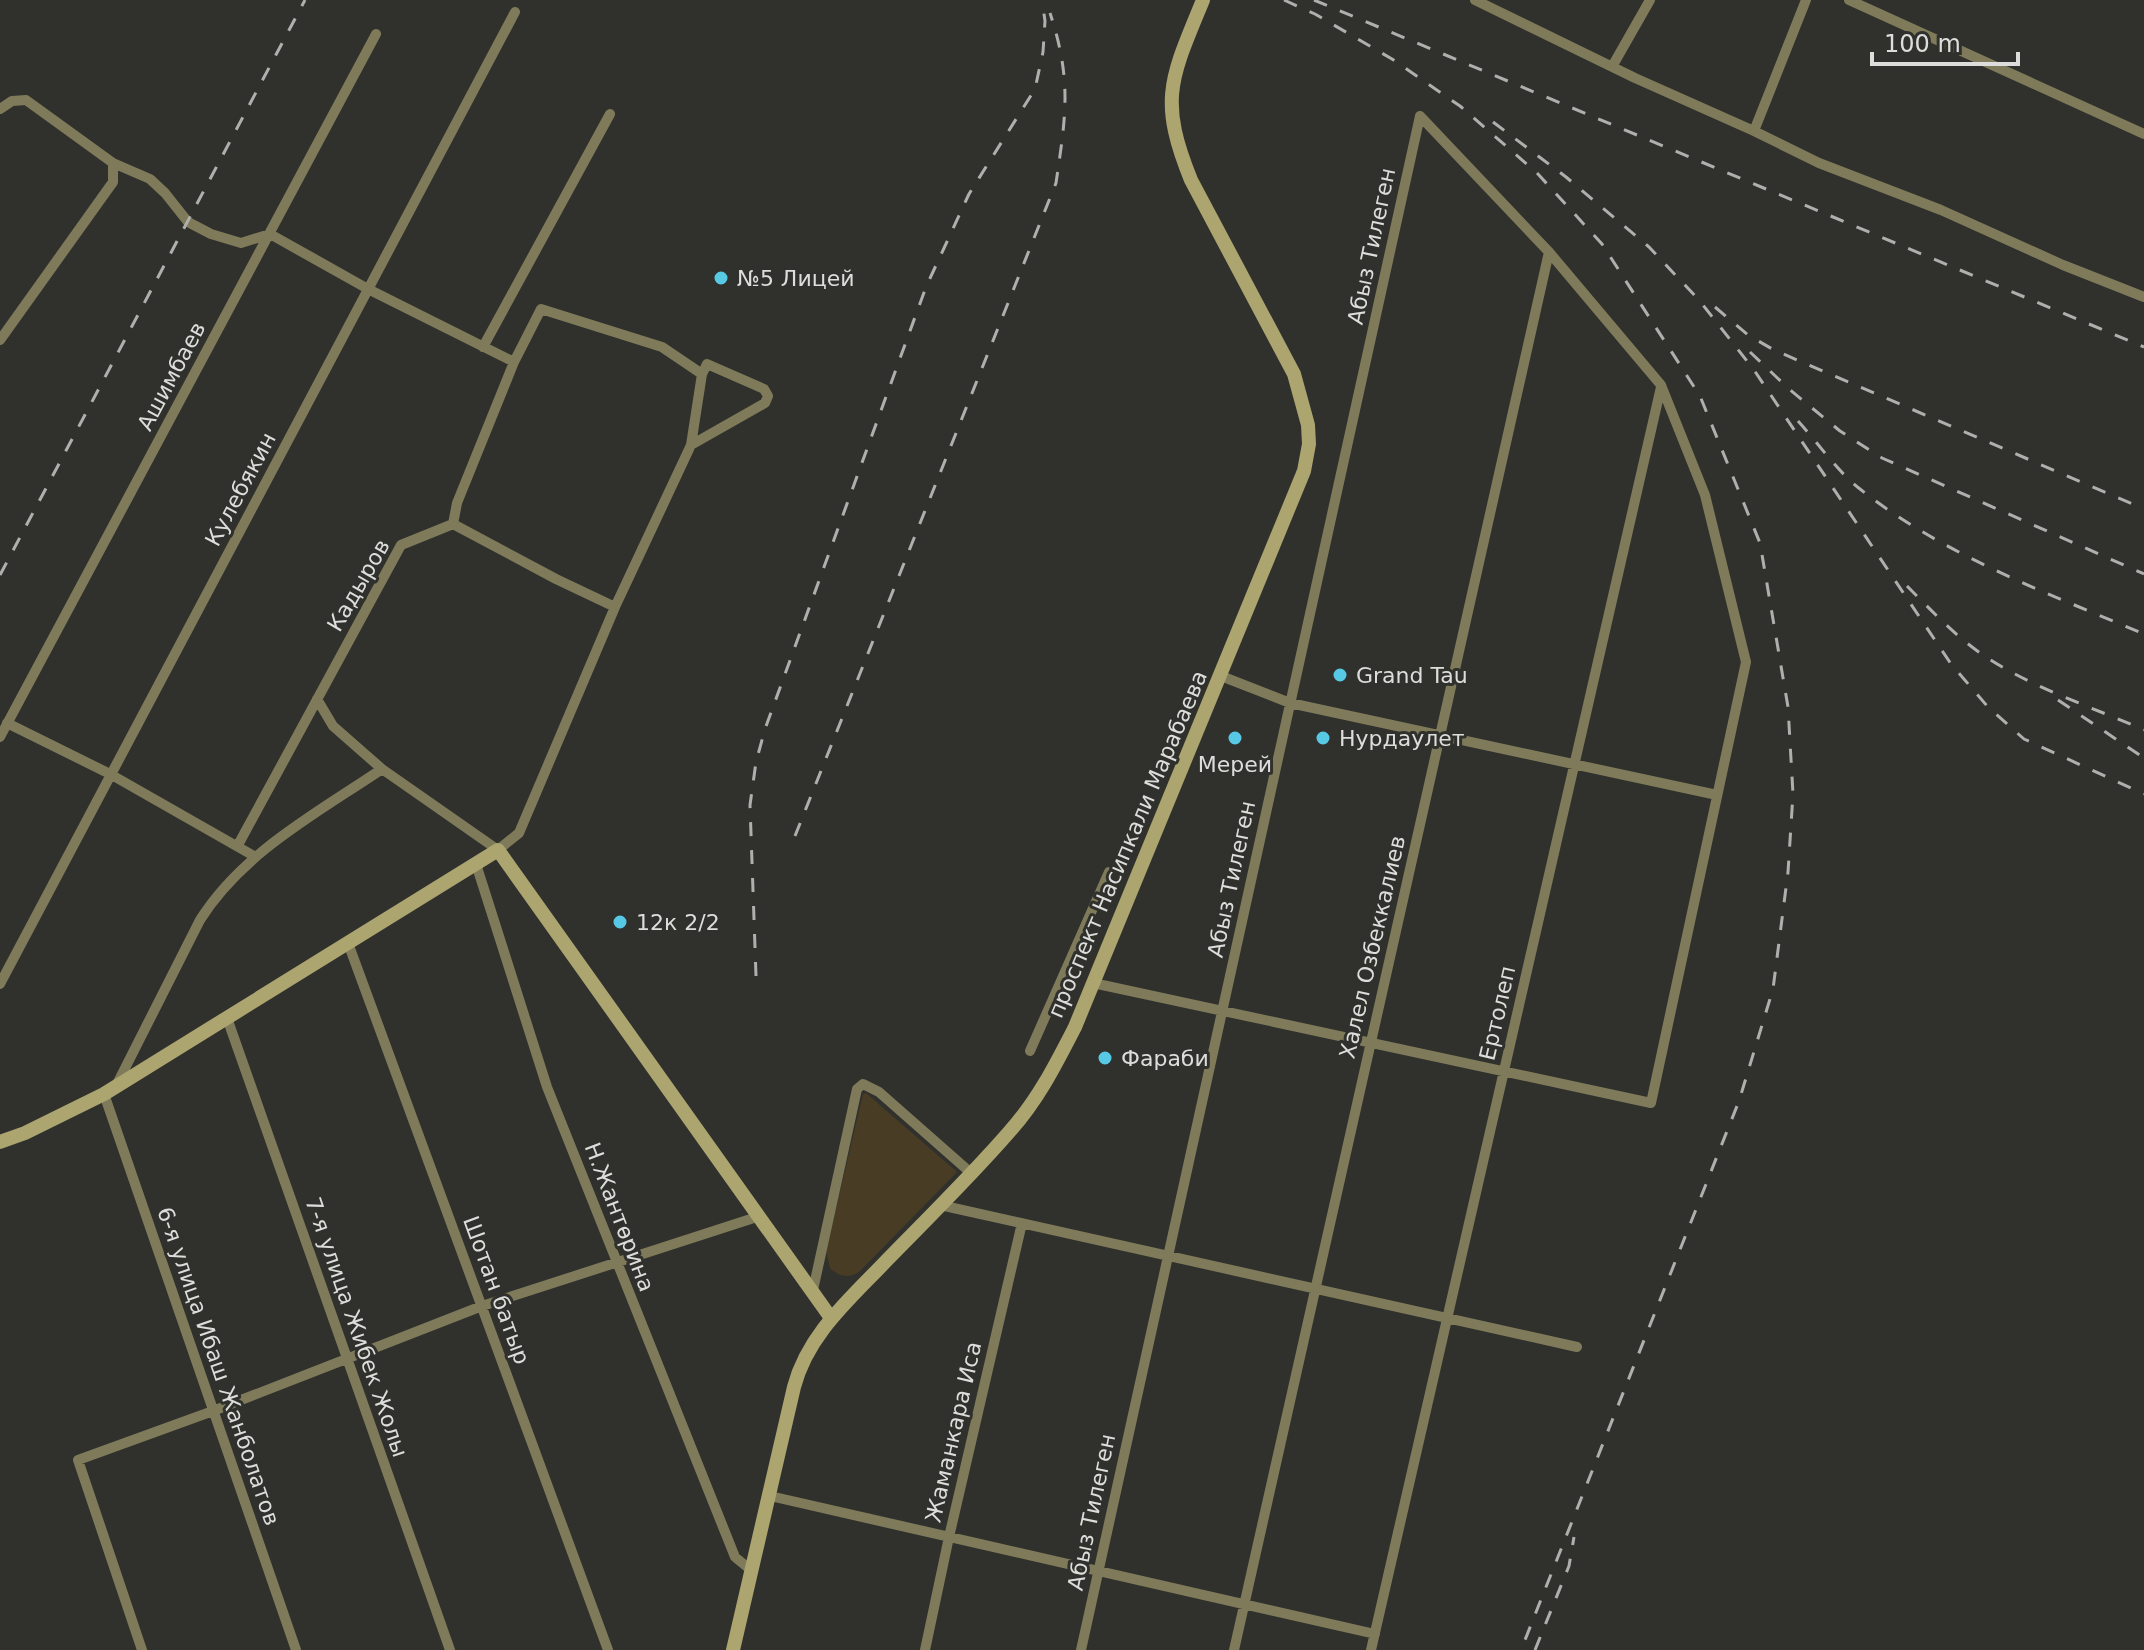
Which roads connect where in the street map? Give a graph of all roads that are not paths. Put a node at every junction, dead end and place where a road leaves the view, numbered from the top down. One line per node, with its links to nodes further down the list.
1 (1203, 0): 26 (main road, проспект Насипкали Марабаева)
2 (1475, 0): 8 (street)
3 (1650, 0): 8 (street)
4 (1806, 0): 11 (street)
5 (1849, 0): 12 (street)
6 (515, 12): 16 (street, Кулебякин)
7 (376, 34): 14 (street, Ашимбаев)
8 (1613, 65): 11 (street)
9 (0, 109): 13 (street)
10 (610, 114): 19 (street)
11 (1754, 131): 17 (street)
12 (2144, 134)
13 (113, 163): 14 (street); 18 (street)
14 (270, 234): 16 (street); 29 (street, Ашимбаев)
15 (1549, 252): 22 (street); 28 (street, Абыз Тилеген); 30 (street, Халел Озбеккалиев)
16 (368, 289): 19 (street); 34 (street, Кулебякин)
17 (2144, 297)
18 (0, 340)
19 (483, 347): 20 (street)
20 (514, 362): 21 (street); 24 (street)
21 (702, 374): 23 (street); 23 (street)
22 (1661, 385): 32 (street, Ертолеп); 35 (street)
23 (691, 445): 25 (street)
24 (453, 524): 25 (street); 27 (street, Кадыров)
25 (615, 607): 37 (street)
26 (1221, 676): 28 (street); 42 (main road, проспект Насипкали Марабаева)
27 (317, 699): 33 (street); 36 (street, Кадыров)
28 (1290, 703): 30 (street); 44 (street, Абыз Тилеген)
29 (7, 723): 31 (street, Ашимбаев); 34 (street)
30 (1440, 735): 32 (street); 46 (street, Халел Озбеккалиев)
31 (0, 737)
32 (1574, 764): 35 (street); 48 (street, Ертолеп)
33 (382, 769): 37 (street); 38 (street)
34 (110, 774): 36 (street); 43 (street, Кулебякин)
35 (1717, 795): 48 (street)
36 (238, 845): 38 (street)
37 (498, 850): 39 (main road); 53 (main road)
38 (254, 856): 49 (street)
39 (476, 864): 41 (main road); 56 (street, Н.Жантөрина)
40 (1109, 872): 47 (street)
41 (348, 943): 45 (main road); 59 (street, Шотан батыр)
42 (1093, 983): 44 (street); 51 (main road, проспект Насипкали Марабаева)
43 (0, 984)
44 (1223, 1011): 46 (street); 55 (street, Абыз Тилеген)
45 (227, 1018): 49 (main road); 63 (street, 7-я улица Жибек Жолы)
46 (1371, 1043): 48 (street); 57 (street, Халел Озбеккалиев)
47 (1030, 1051)
48 (1504, 1072): 61 (street, Ертолеп)
49 (109, 1091): 50 (main road); 64 (street, 6-я улица Ибаш Жанболатов)
50 (0, 1142)
51 (971, 1173): 52 (main road, проспект Насипкали Марабаева); 58 (street)
52 (940, 1205): 54 (street); 60 (main road, проспект Насипкали Марабаева)
53 (760, 1216): 56 (street); 58 (main road)
54 (1022, 1223): 55 (street); 66 (street, Жаманкара Иса)
55 (1168, 1256): 57 (street); 68 (street, Абыз Тилеген)
56 (616, 1263): 59 (street); 67 (street, Н.Жантөрина)
57 (1315, 1289): 61 (street); 69 (street, Халел Озбеккалиев)
58 (813, 1290): 60 (main road)
59 (482, 1306): 63 (street); 74 (street, Шотан батыр)
60 (831, 1318): 65 (main road, проспект Насипкали Марабаева)
61 (1447, 1320): 62 (street); 70 (street, Ертолеп)
62 (1577, 1347)
63 (347, 1357): 64 (street); 73 (street, 7-я улица Жибек Жолы)
64 (213, 1411): 71 (street); 72 (street, 6-я улица Ибаш Жанболатов)
65 (770, 1496): 66 (street); 67 (main road, проспект Насипкали Марабаева)
66 (949, 1537): 68 (street); 76 (street, Жаманкара Иса)
67 (752, 1571): 75 (main road, проспект Насипкали Марабаева)
68 (1099, 1571): 69 (street); 77 (street, Абыз Тилеген)
69 (1244, 1604): 70 (street); 78 (street, Халел Озбеккалиев)
70 (1375, 1634): 79 (street, Ертолеп)
71 (142, 1650)
72 (296, 1650)
73 (450, 1650)
74 (608, 1650)
75 (733, 1650)
76 (925, 1650)
77 (1081, 1650)
78 (1234, 1650)
79 (1371, 1650)

